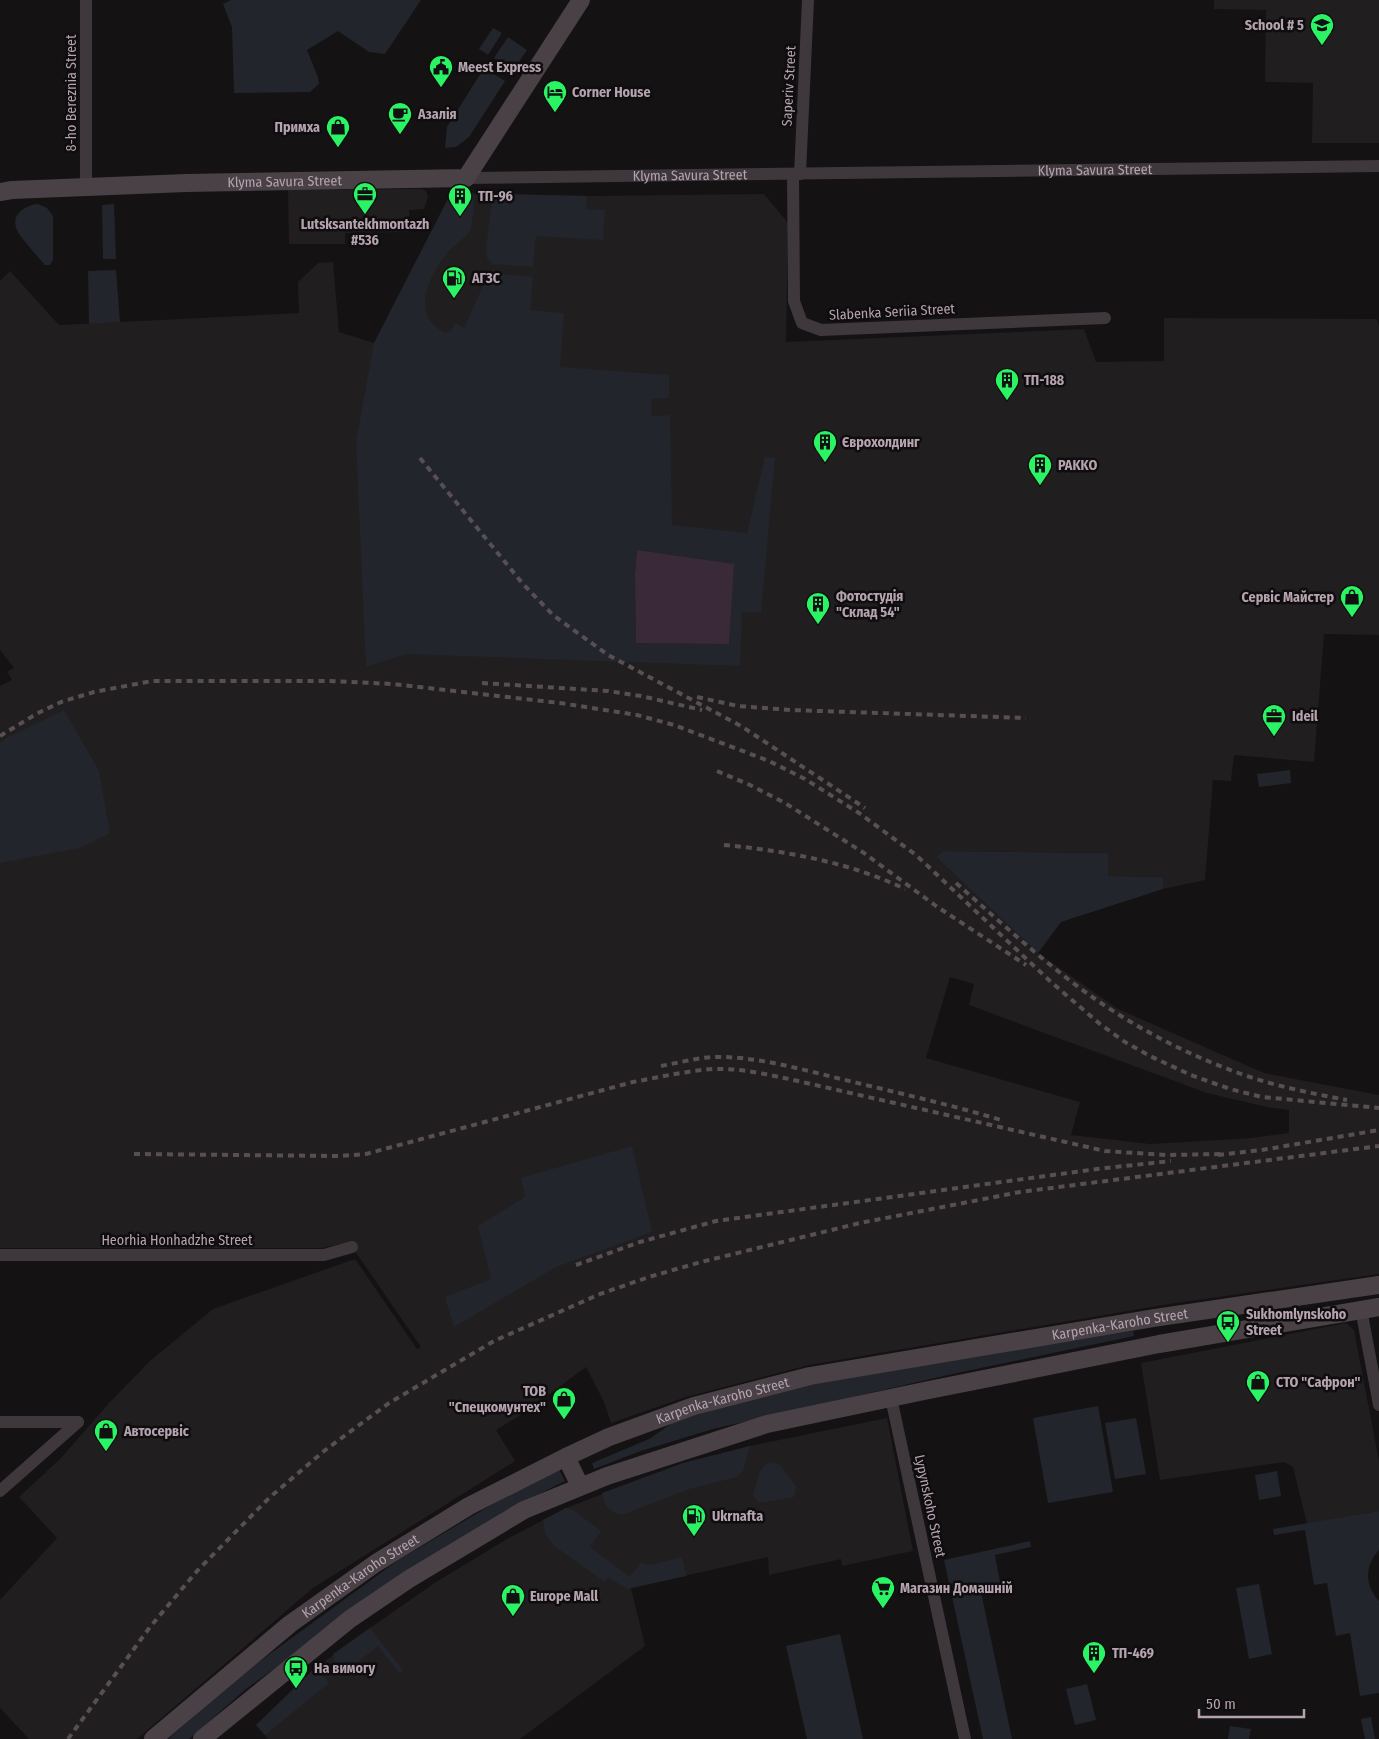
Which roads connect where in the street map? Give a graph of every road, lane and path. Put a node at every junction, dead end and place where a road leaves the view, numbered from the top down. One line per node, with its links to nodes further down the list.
1 (86, 0): 7 (street, 8-ho Bereznia Street)
2 (581, 0): 6 (main road)
3 (808, 0): 5 (street, Saperiv Street)
4 (1379, 166): 5 (street, Klyma Savura Street)
5 (796, 174): 6 (street, Klyma Savura Street); 9 (street, Slabenka Seriia Street)
6 (466, 178): 7 (main road, Klyma Savura Street)
7 (86, 187): 8 (main road, Klyma Savura Street)
8 (0, 192)
9 (1105, 318)
10 (352, 1247): 11 (street, Heorhia Honhadzhe Street)
11 (0, 1255)
12 (1379, 1284): 15 (main road, Karpenka-Karoho Street)
13 (1379, 1306): 14 (main road, Karpenka-Karoho Street)
14 (1361, 1309): 16 (main road, Karpenka-Karoho Street); 18 (street)
15 (1154, 1318): 16 (main road); 20 (main road, Karpenka-Karoho Street)
16 (1159, 1344): 17 (main road, Karpenka-Karoho Street)
17 (891, 1398): 21 (main road, Karpenka-Karoho Street); 25 (street, Lypynskoho Street)
18 (1379, 1405)
19 (0, 1422): 22 (street)
20 (566, 1456): 21 (main road); 23 (main road, Karpenka-Karoho Street)
21 (580, 1486): 24 (main road, Karpenka-Karoho Street)
22 (0, 1491)
23 (153, 1739)
24 (202, 1739)
25 (965, 1739)

